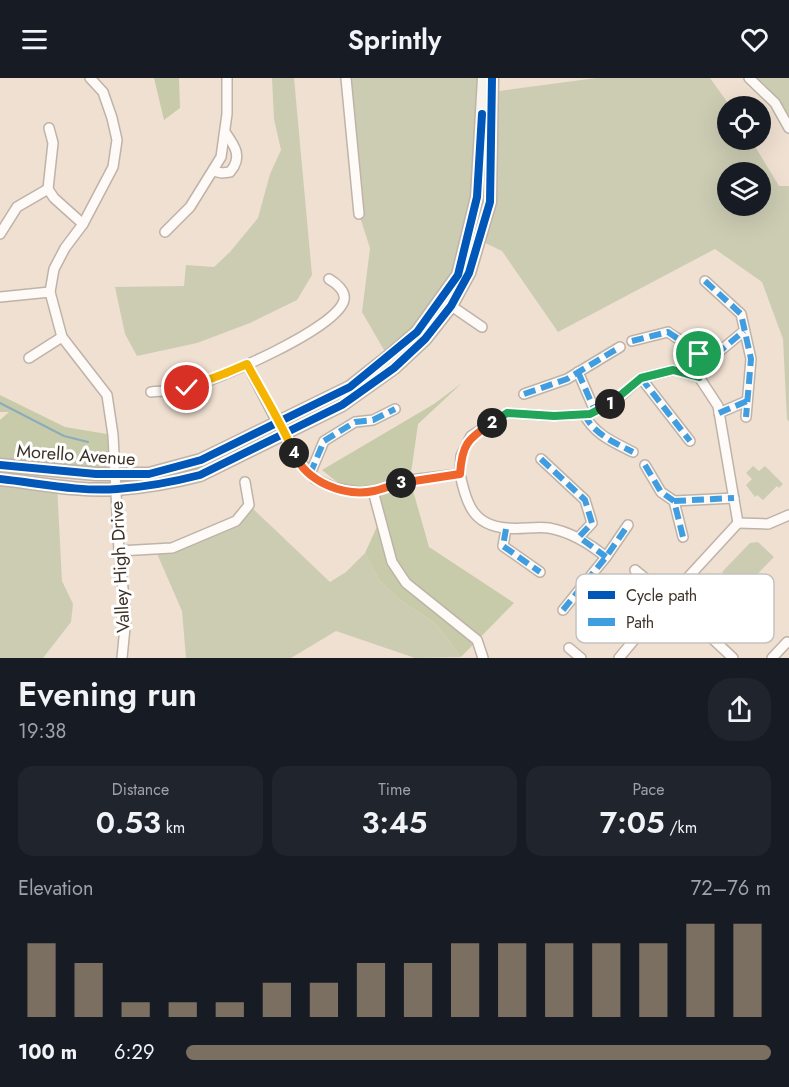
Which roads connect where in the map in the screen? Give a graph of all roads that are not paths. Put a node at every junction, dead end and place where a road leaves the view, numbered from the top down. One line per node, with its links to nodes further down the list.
1 (90, 78): 13 (street)
2 (227, 78): 9 (street)
3 (346, 78): 12 (street)
4 (484, 78): 20 (street, Morello Avenue)
5 (492, 78): 20 (street, Morello Avenue)
6 (749, 78): 8 (street)
7 (49, 128): 11 (street)
8 (789, 128)
9 (225, 132): 10 (street); 10 (street)
10 (213, 171): 14 (street)
11 (48, 189): 13 (street); 15 (street)
12 (359, 214)
13 (83, 224): 18 (street)
14 (165, 232)
15 (0, 234)
16 (329, 279): 27 (street)
17 (705, 281): 22 (street)
18 (50, 292): 19 (street); 23 (street)
19 (0, 297)
20 (446, 303): 21 (street); 40 (street, Morello Avenue); 41 (street, Morello Avenue)
21 (482, 327)
22 (744, 331): 28 (street); 34 (street)
23 (62, 337): 26 (street); 49 (street, Valley High Drive)
24 (632, 341): 28 (street)
25 (620, 347): 29 (street)
26 (28, 358)
27 (247, 364): 32 (street); 40 (street)
28 (702, 366): 30 (street)
29 (578, 372): 33 (street); 36 (street)
30 (699, 377): 31 (street); 37 (street)
31 (641, 378): 36 (street); 42 (street)
32 (152, 392)
33 (524, 394)
34 (747, 401): 37 (street); 39 (street)
35 (395, 408): 47 (street)
36 (596, 411): 38 (street)
37 (719, 413): 54 (street)
38 (584, 414): 43 (street); 48 (street)
39 (746, 417)
40 (277, 422): 41 (street); 49 (street, Morello Avenue)
41 (285, 433): 47 (street); 52 (street, Morello Avenue)
42 (690, 441)
43 (633, 452)
44 (541, 459): 60 (street)
45 (0, 465): 49 (street, Morello Avenue)
46 (645, 465): 55 (street)
47 (310, 474): 53 (street)
48 (460, 474): 53 (street); 59 (street)
49 (115, 475): 52 (street, Valley High Drive)
50 (0, 479): 52 (street, Morello Avenue)
51 (245, 482): 62 (street)
52 (115, 489): 62 (street, Valley High Drive)
53 (373, 491): 76 (street)
54 (734, 498): 55 (street); 57 (street)
55 (674, 501): 61 (street)
56 (789, 515): 57 (street)
57 (738, 523): 68 (street)
58 (628, 525): 63 (street)
59 (506, 528): 60 (street); 65 (street)
60 (579, 537): 63 (street)
61 (683, 537)
62 (119, 551): 75 (street, Valley High Drive)
63 (606, 557): 66 (street)
64 (635, 570): 67 (street)
65 (540, 572)
66 (592, 574)
67 (640, 574)
68 (691, 574)
69 (576, 594): 70 (street)
70 (563, 610)
71 (787, 642): 80 (street)
72 (632, 643): 78 (street)
73 (717, 643): 79 (street)
74 (569, 648): 77 (street)
75 (122, 658)
76 (483, 658)
77 (581, 658)
78 (619, 658)
79 (733, 658)
80 (772, 658)

